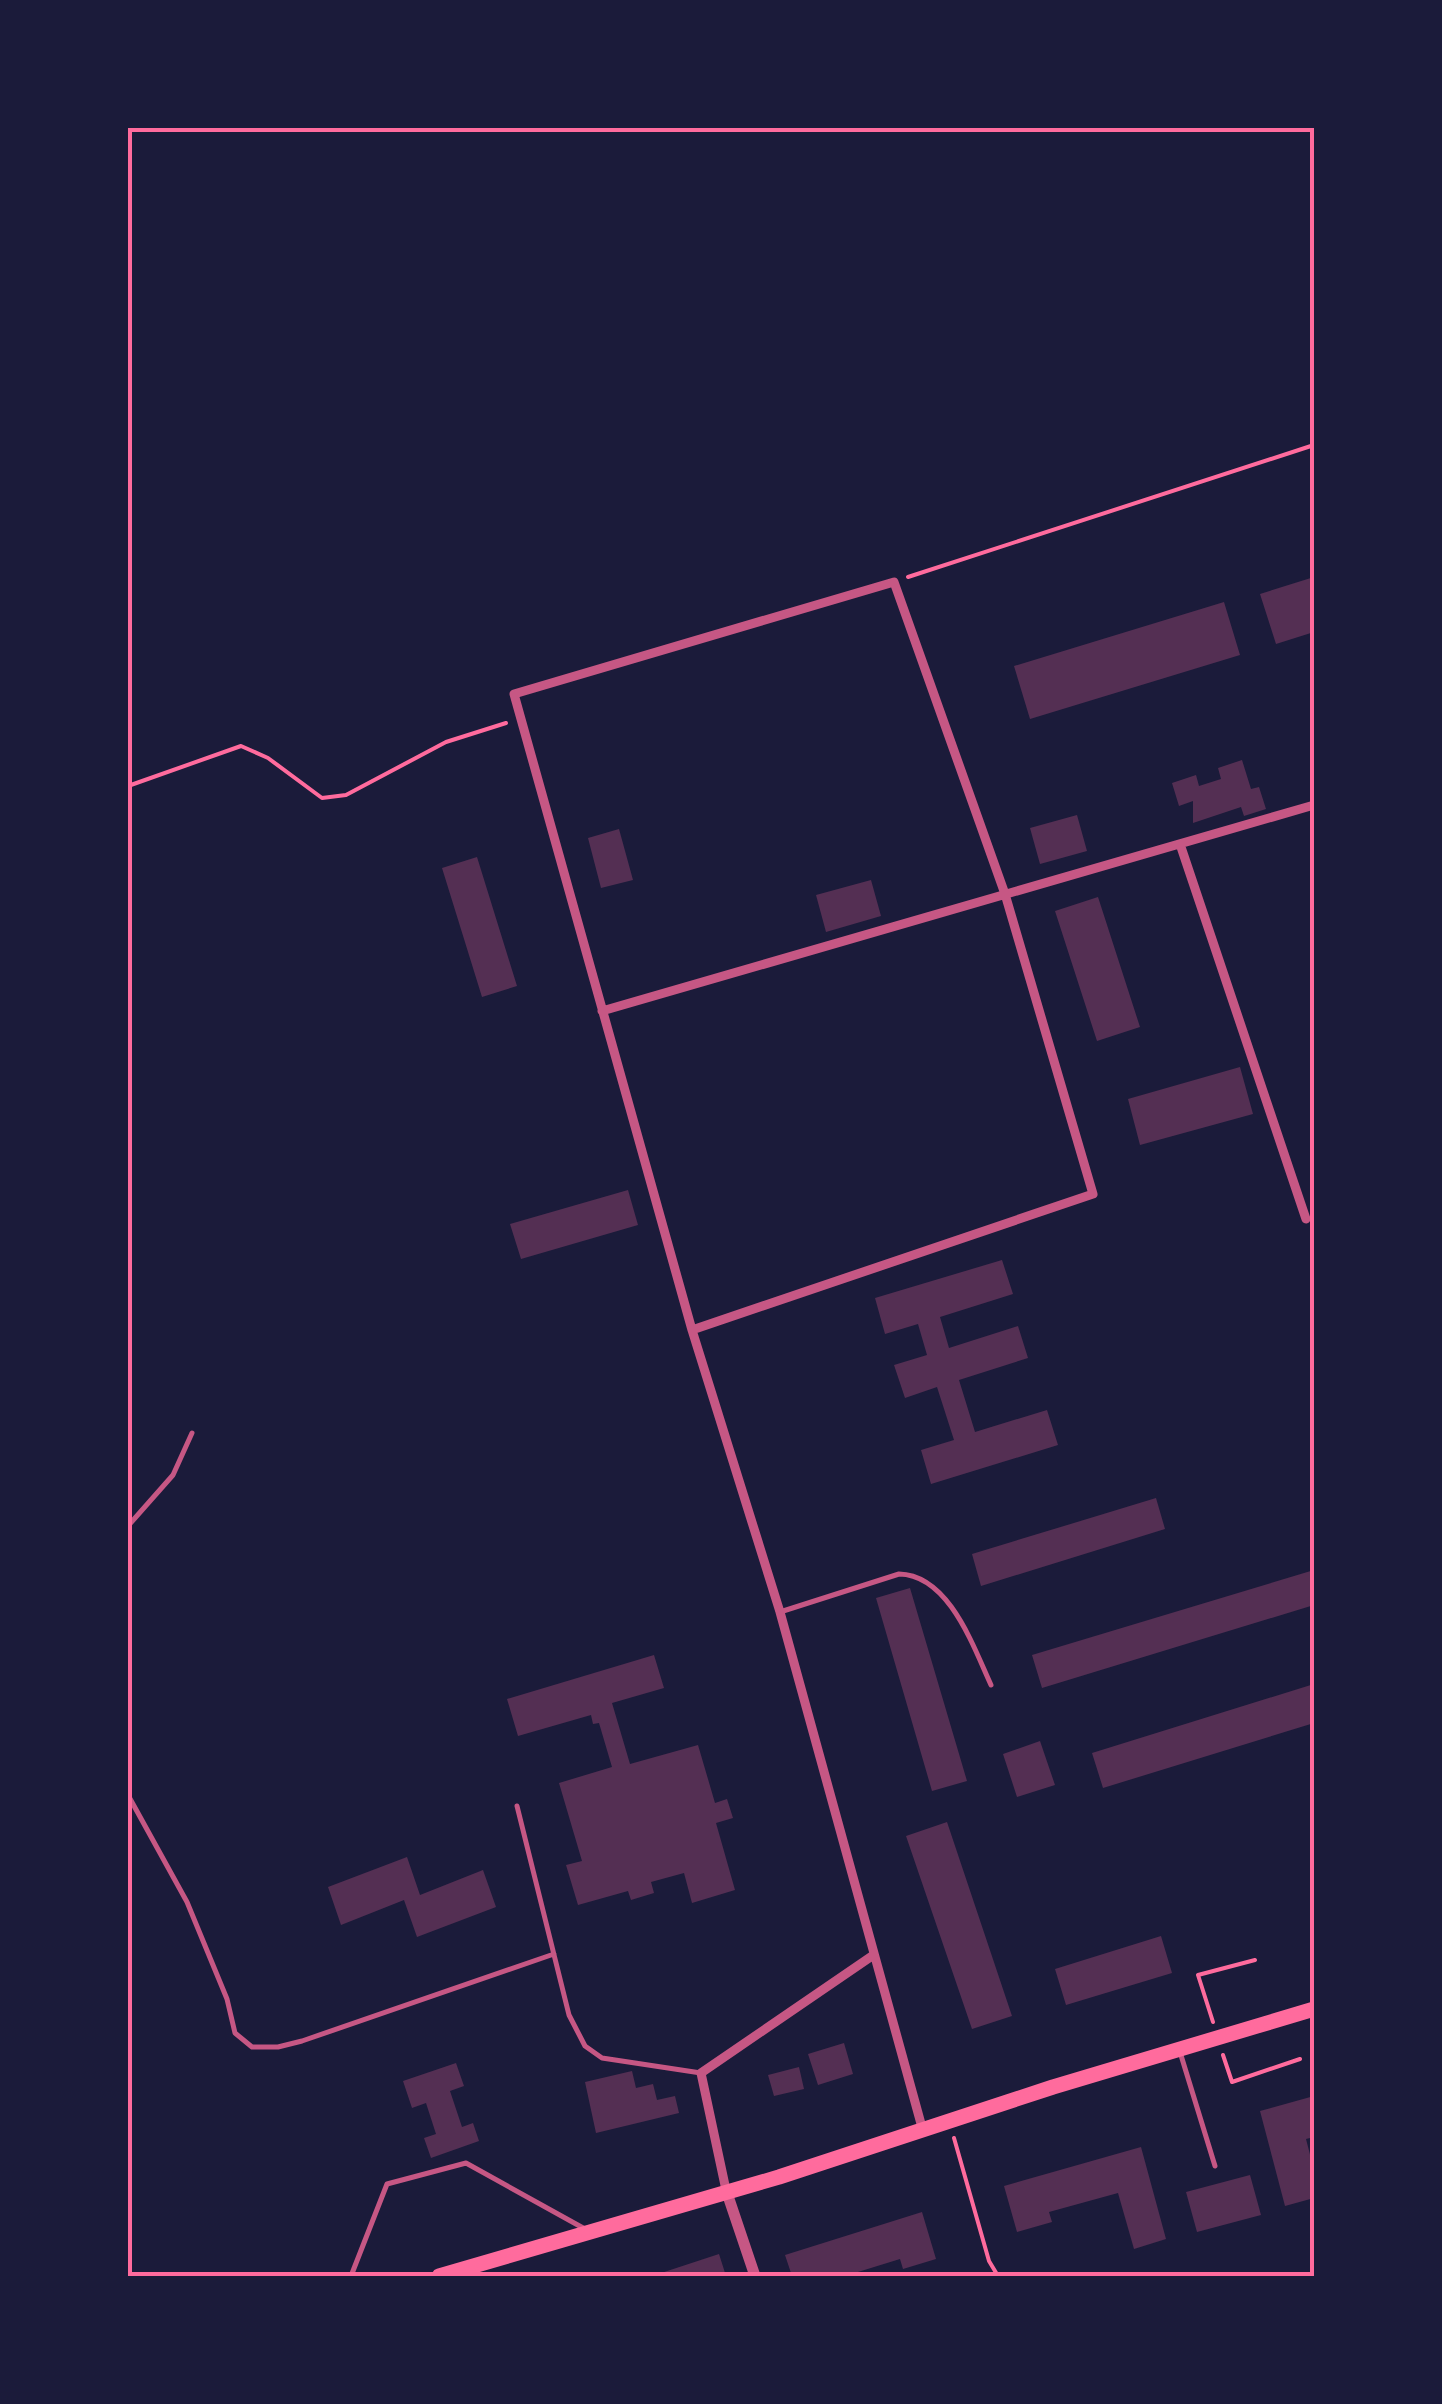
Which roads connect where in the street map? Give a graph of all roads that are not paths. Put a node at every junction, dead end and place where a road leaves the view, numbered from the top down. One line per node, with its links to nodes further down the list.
1 (1314, 805): 2 (street)
2 (1180, 844): 3 (street); 5 (street)
3 (1005, 894): 4 (street); 4 (street); 6 (street)
4 (602, 1010): 6 (street)
5 (1306, 1219)
6 (692, 1330): 9 (street)
7 (192, 1433): 8 (lane)
8 (128, 1526)
9 (780, 1612): 10 (lane); 14 (street)
10 (991, 1685)
11 (128, 1795): 13 (lane)
12 (518, 1806): 13 (lane)
13 (554, 1954): 17 (lane)
14 (872, 1956): 17 (street); 18 (street)
15 (1314, 2009): 16 (highway)
16 (1179, 2049): 18 (highway); 19 (lane)
17 (701, 2073): 20 (street)
18 (924, 2131): 20 (highway)
19 (1216, 2166)
20 (726, 2190): 21 (highway); 24 (street)
21 (587, 2230): 22 (lane); 23 (highway)
22 (351, 2276)
23 (439, 2276)
24 (755, 2276)

